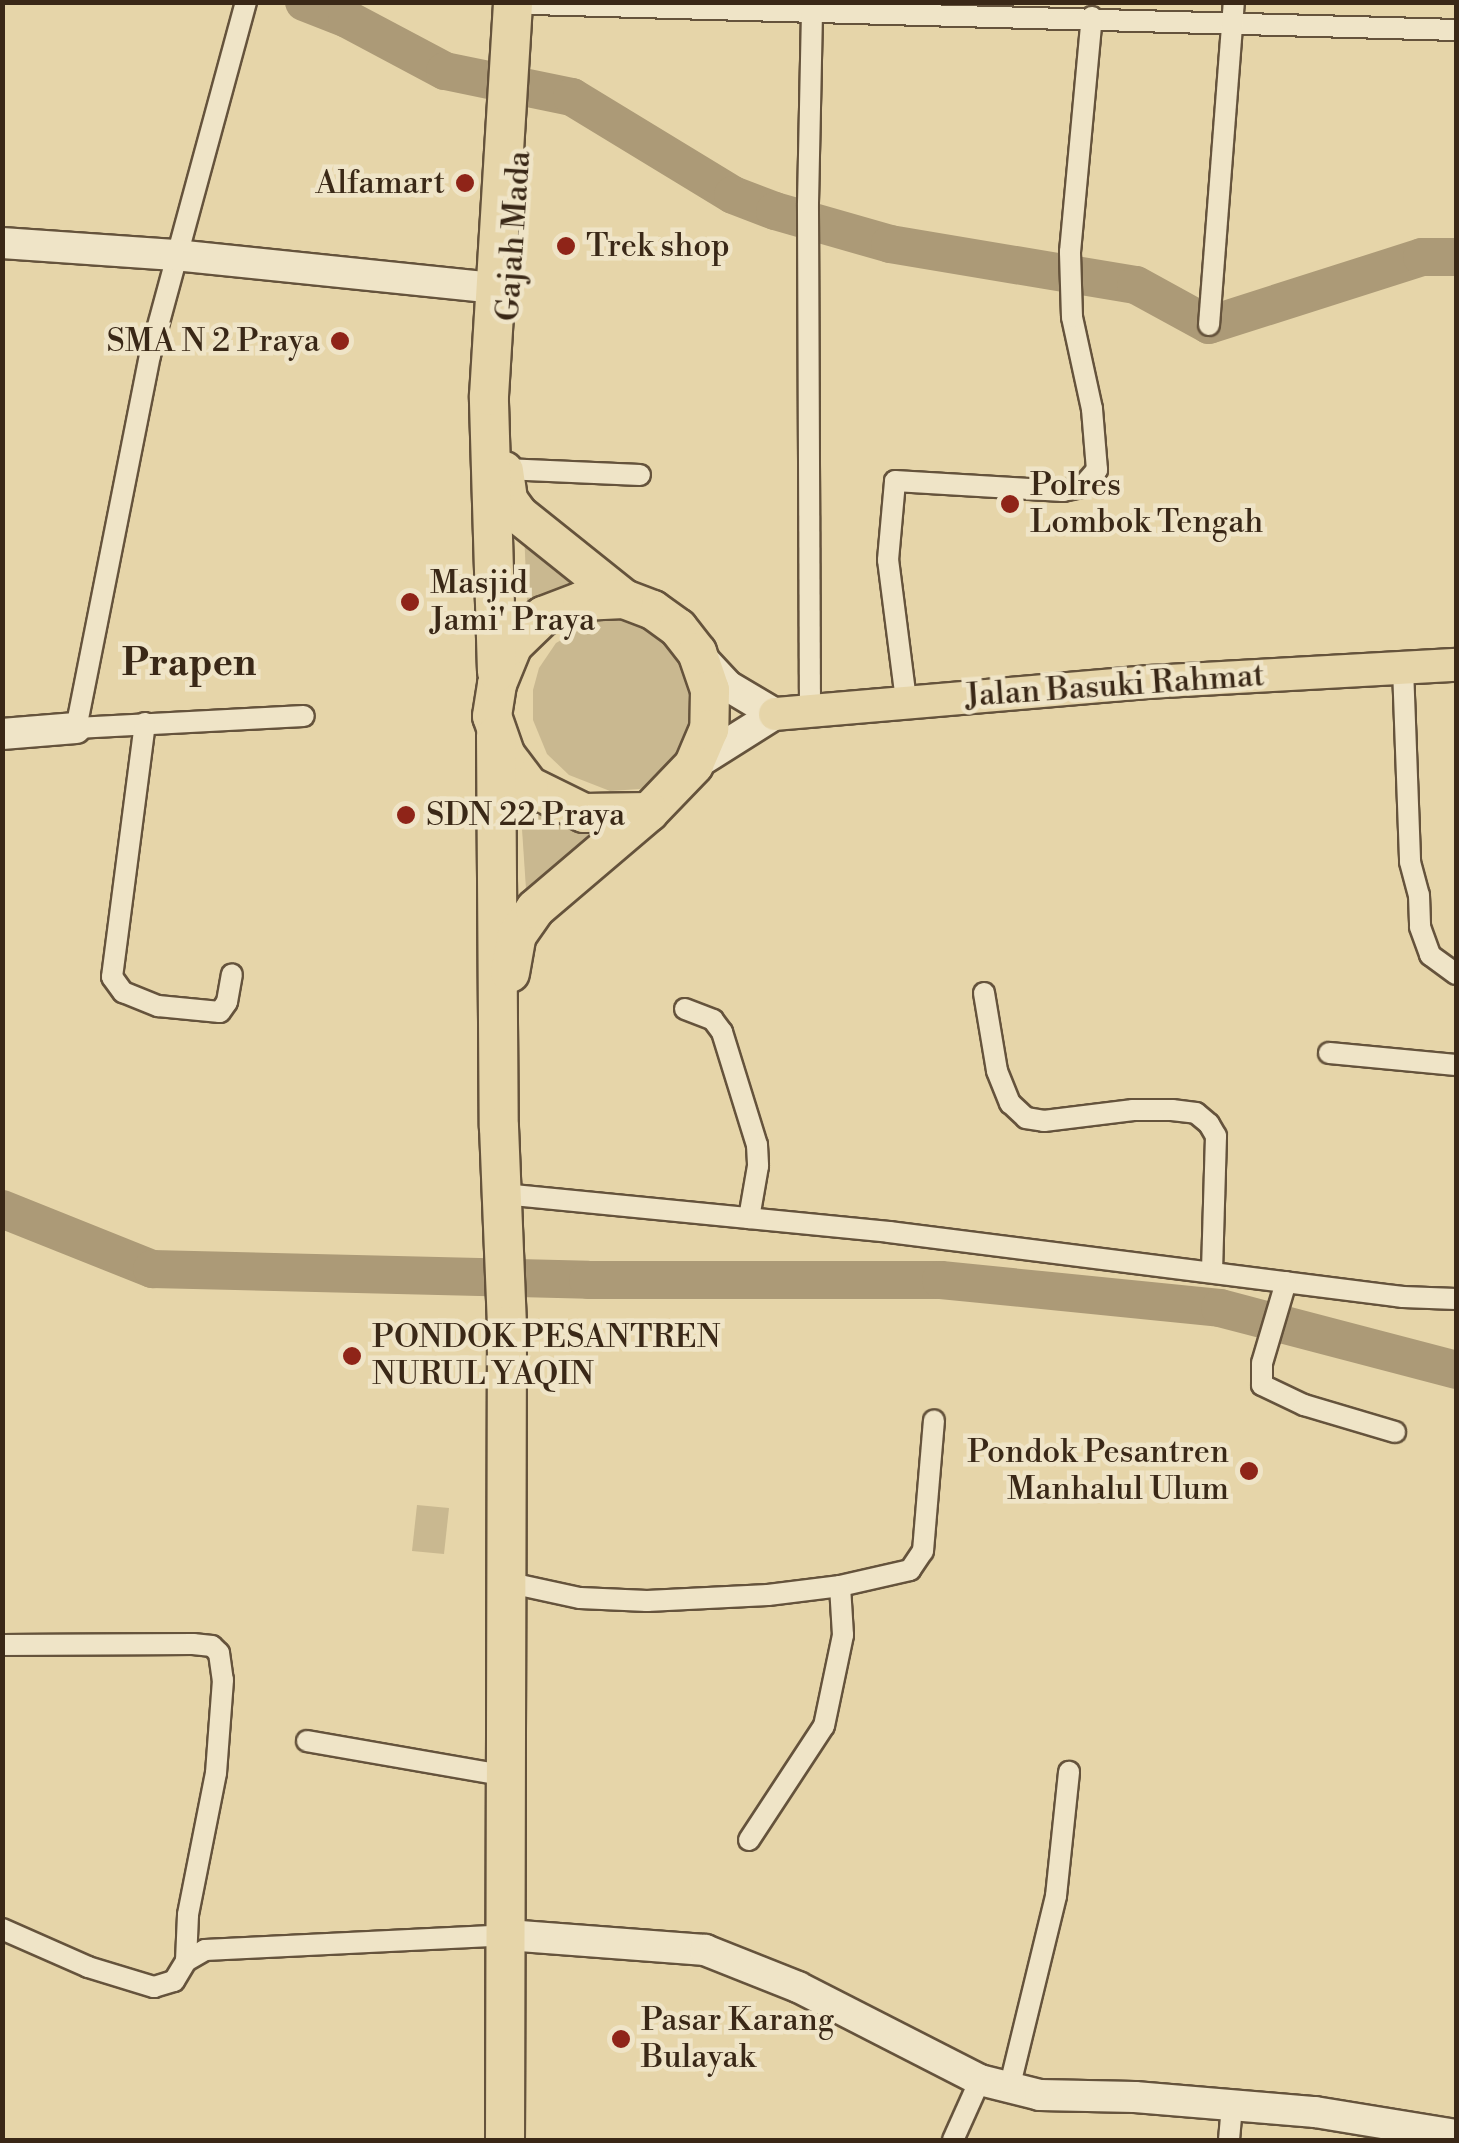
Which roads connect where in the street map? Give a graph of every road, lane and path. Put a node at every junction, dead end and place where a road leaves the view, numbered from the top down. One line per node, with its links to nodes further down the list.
1 (246, 2): 10 (street)
2 (526, 3): 3 (street); 8 (highway)
3 (802, 7): 4 (street); 21 (street)
4 (1064, 9): 6 (street)
5 (1234, 12): 6 (street); 7 (street); 12 (street)
6 (1092, 17): 20 (street)
7 (1456, 30)
8 (515, 107): 11 (highway); 13 (highway, Gajah Mada)
9 (2, 244): 10 (street)
10 (175, 255): 11 (street); 25 (street)
11 (496, 288): 19 (highway)
12 (1209, 325)
13 (504, 470): 14 (street); 15 (highway, Gajah Mada)
14 (640, 475)
15 (624, 599): 16 (highway); 19 (highway)
16 (697, 652): 22 (street); 28 (highway)
17 (1456, 665): 18 (main road, Jalan Basuki Rahmat)
18 (1404, 668): 20 (main road, Jalan Basuki Rahmat); 31 (street)
19 (497, 684): 27 (highway)
20 (906, 700): 21 (main road, Jalan Basuki Rahmat)
21 (810, 710): 22 (main road, Jalan Basuki Rahmat)
22 (775, 714): 28 (street)
23 (304, 716): 24 (street)
24 (145, 723): 25 (street); 30 (street)
25 (76, 728): 26 (street)
26 (2, 734)
27 (496, 735): 29 (highway); 38 (highway)
28 (694, 765): 29 (highway)
29 (649, 812): 36 (highway)
30 (232, 974)
31 (1456, 974)
32 (984, 993): 39 (street)
33 (685, 1008): 37 (street)
34 (1330, 1053): 35 (street)
35 (1456, 1065)
36 (513, 1195): 37 (street); 38 (highway)
37 (749, 1218): 39 (street)
38 (509, 1242): 42 (highway)
39 (1212, 1272): 40 (street)
40 (1286, 1282): 41 (street); 44 (street)
41 (1456, 1299)
42 (512, 1326): 45 (highway); 50 (highway)
43 (934, 1420): 46 (street)
44 (1395, 1432)
45 (515, 1584): 46 (street); 53 (highway)
46 (840, 1586): 51 (street)
47 (2, 1645): 54 (street)
48 (307, 1741): 50 (street)
49 (1069, 1772): 55 (street)
50 (507, 1776): 53 (highway)
51 (749, 1840)
52 (2, 1929): 54 (street)
53 (513, 1935): 54 (street); 55 (street); 58 (highway); 59 (highway)
54 (186, 1961)
55 (995, 2085): 56 (street); 60 (street)
56 (1232, 2105): 57 (street); 61 (street)
57 (1456, 2135)
58 (504, 2140)
59 (520, 2140)
60 (953, 2140)
61 (1228, 2140)

